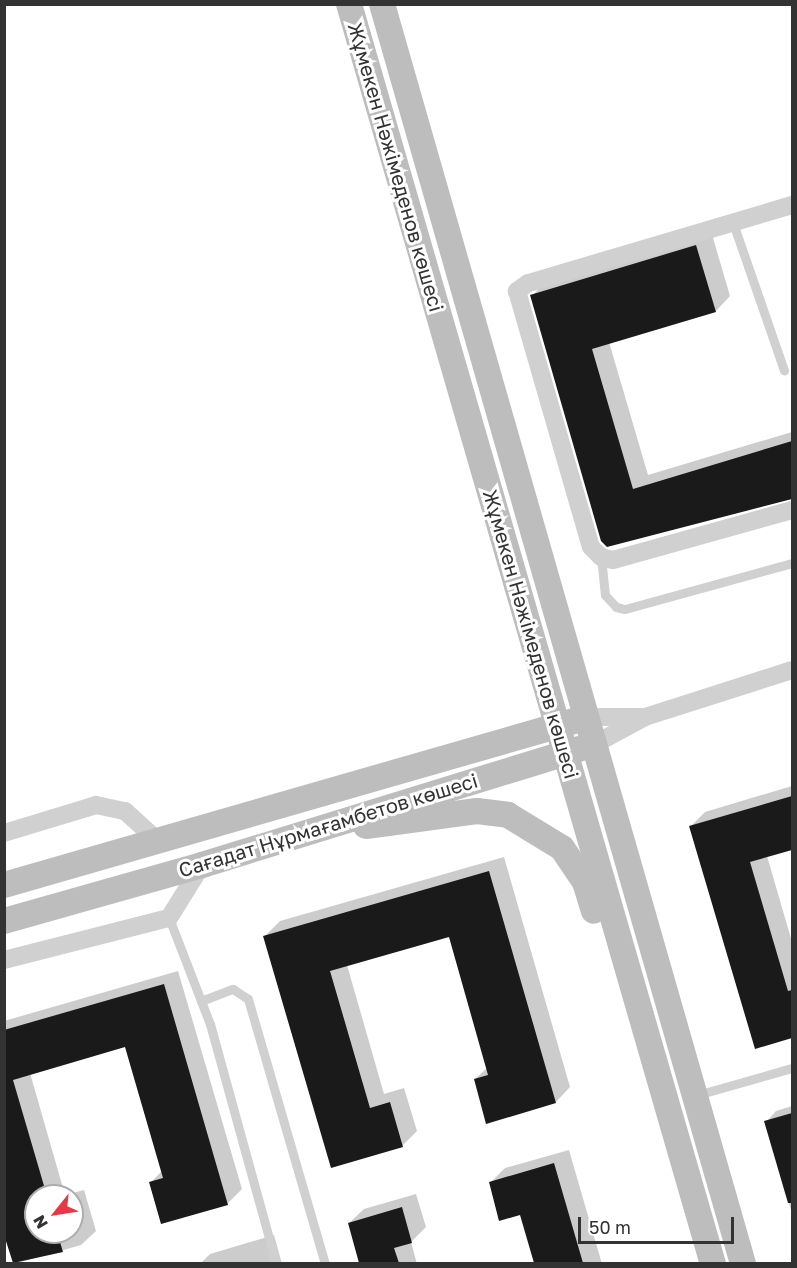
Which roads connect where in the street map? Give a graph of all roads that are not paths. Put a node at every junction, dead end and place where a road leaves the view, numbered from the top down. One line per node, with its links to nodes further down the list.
1 (349, 4): 12 (main road, Жұмекен Нәжімеденов көшесі)
2 (382, 4): 10 (main road, Жұмекен Нәжімеденов көшесі)
3 (792, 205): 4 (street)
4 (733, 223): 5 (lane); 7 (street)
5 (784, 370)
6 (792, 510): 7 (street)
7 (601, 557): 8 (lane)
8 (792, 563)
9 (792, 670): 11 (street, Сағадат Нұрмағамбетов көшесі)
10 (586, 717): 11 (street, Сағадат Нұрмағамбетов көшесі); 12 (main road, Сағадат Нұрмағамбетов көшесі); 13 (main road, Жұмекен Нәжімеденов көшесі)
11 (645, 717): 13 (street, Сағадат Нұрмағамбетов көшесі)
12 (559, 726): 14 (main road, Жұмекен Нәжімеденов көшесі); 16 (main road, Сағадат Нұрмағамбетов көшесі)
13 (593, 745): 14 (main road, Сағадат Нұрмағамбетов көшесі); 26 (main road, Жұмекен Нәжімеденов көшесі)
14 (564, 753): 17 (main road, Сағадат Нұрмағамбетов көшесі); 24 (main road, Жұмекен Нәжімеденов көшесі)
15 (4, 833): 16 (street)
16 (159, 842): 19 (main road, Сағадат Нұрмағамбетов көшесі)
17 (256, 847): 18 (main road, Сағадат Нұрмағамбетов көшесі); 24 (main road)
18 (202, 865): 20 (street); 21 (main road, Сағадат Нұрмағамбетов көшесі)
19 (4, 885)
20 (169, 918): 22 (street); 23 (lane)
21 (4, 921)
22 (4, 960)
23 (201, 1001): 27 (lane); 28 (lane)
24 (648, 1034): 29 (main road, Жұмекен Нәжімеденов көшесі)
25 (792, 1068): 26 (lane)
26 (694, 1096): 30 (main road, Жұмекен Нәжімеденов көшесі)
27 (276, 1263)
28 (325, 1263)
29 (713, 1263)
30 (743, 1263)

